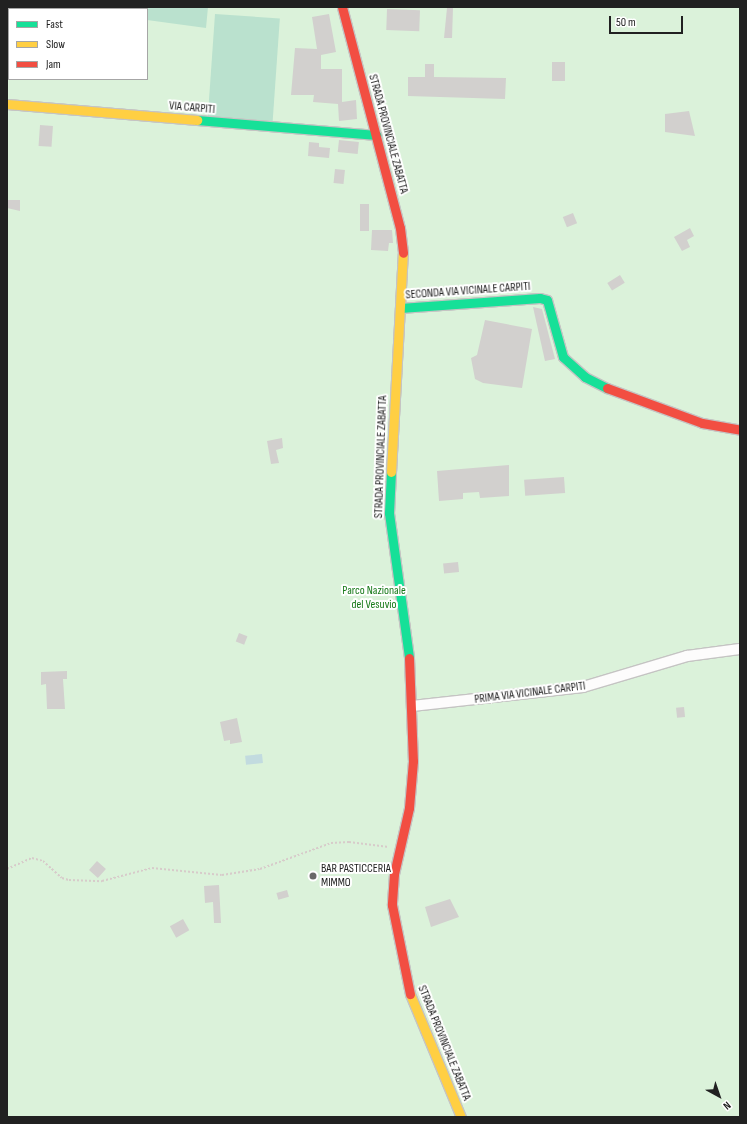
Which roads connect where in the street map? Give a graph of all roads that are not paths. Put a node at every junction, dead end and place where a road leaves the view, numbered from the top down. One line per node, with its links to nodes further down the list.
1 (342, 7): 3 (street, STRADA PROVINCIALE ZABATTA)
2 (7, 104): 3 (street, VIA CARPITI)
3 (376, 136): 4 (street, STRADA PROVINCIALE ZABATTA)
4 (400, 308): 5 (street, SECONDA VIA VICINALE CARPITI); 7 (street, STRADA PROVINCIALE ZABATTA)
5 (740, 430)
6 (740, 648): 7 (street, PRIMA VIA VICINALE CARPITI)
7 (412, 706): 8 (street, STRADA PROVINCIALE ZABATTA)
8 (461, 1117)

